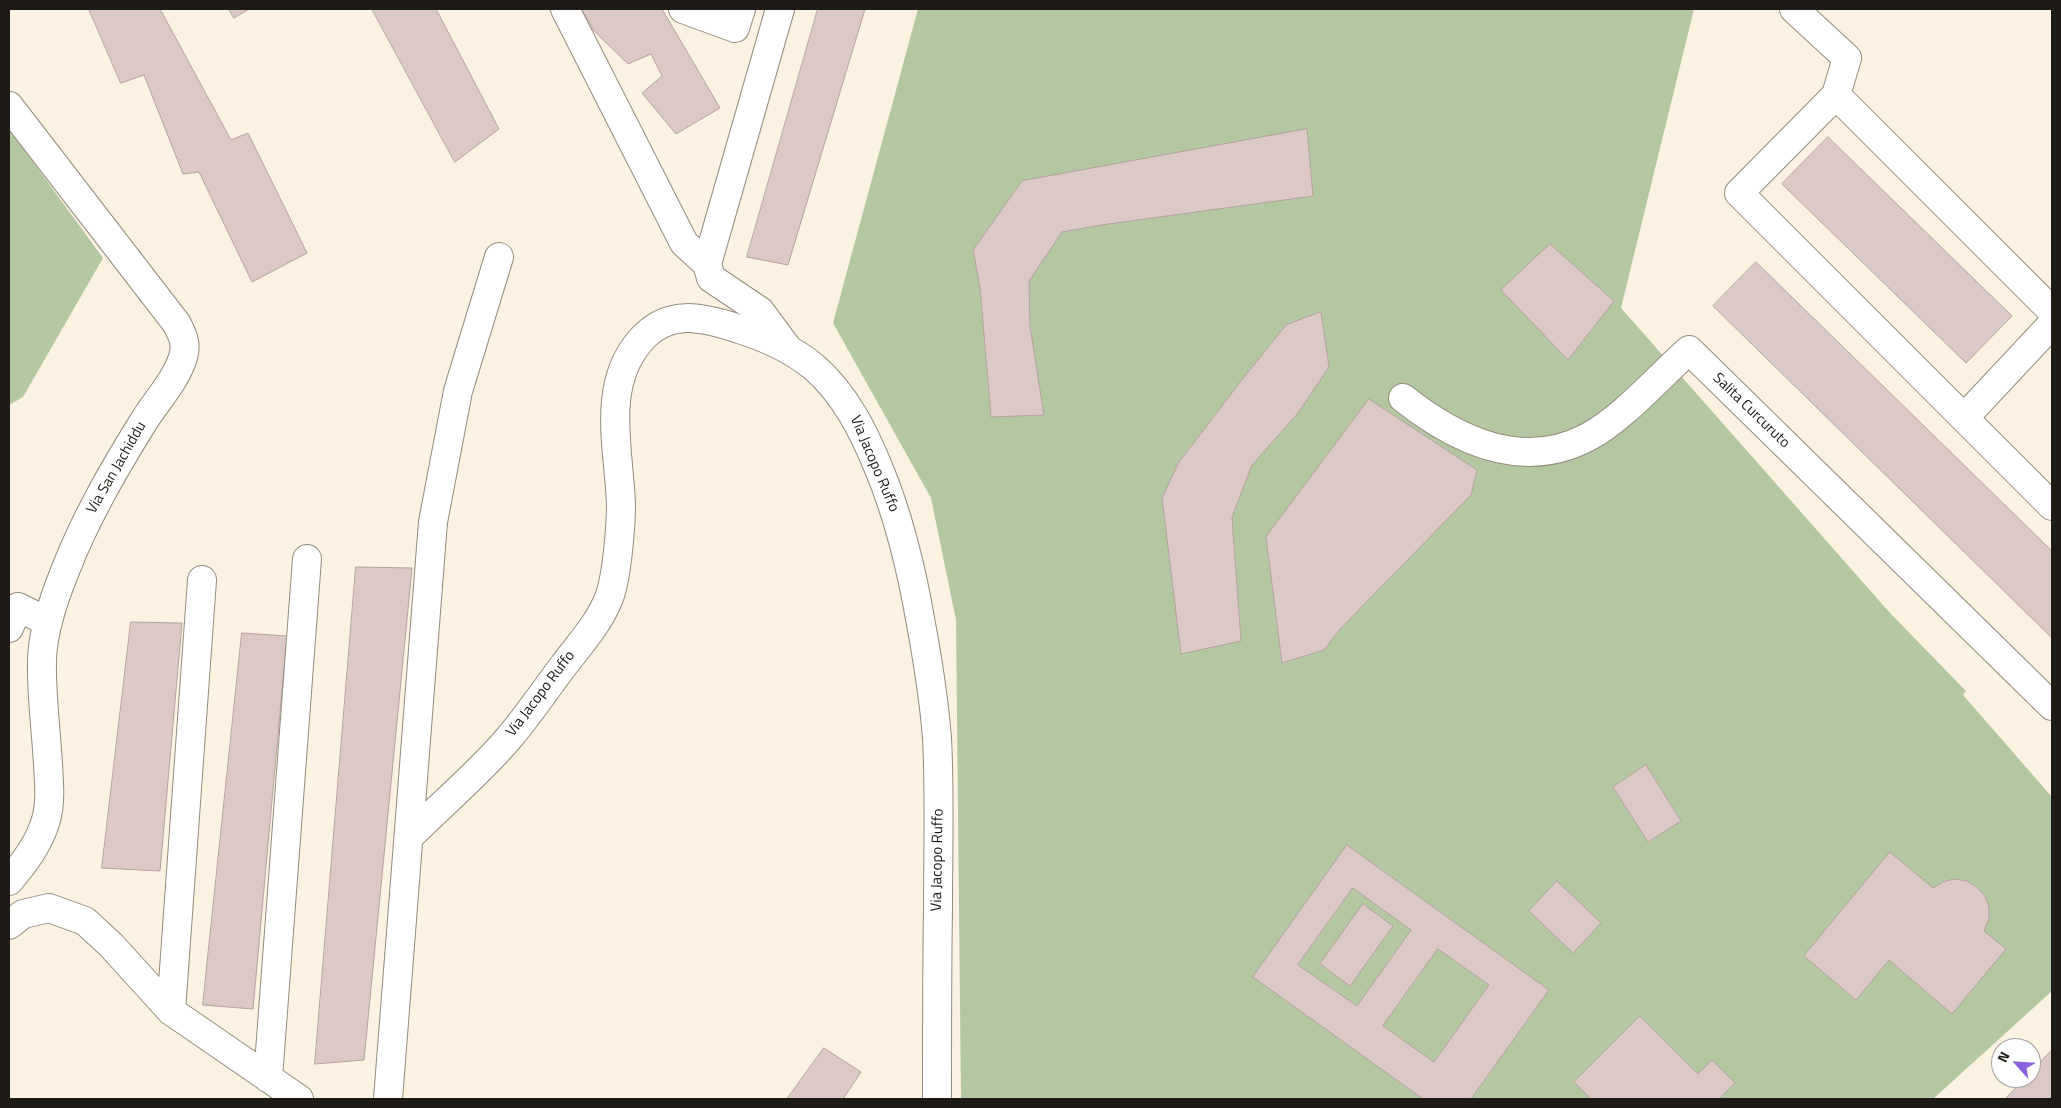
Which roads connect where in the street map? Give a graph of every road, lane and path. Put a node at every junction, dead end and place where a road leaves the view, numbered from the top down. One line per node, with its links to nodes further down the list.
1 (565, 9): 9 (street)
2 (683, 9): 3 (street)
3 (741, 9)
4 (780, 9): 9 (street)
5 (1794, 9): 6 (street)
6 (1836, 95): 10 (street); 14 (street)
7 (9, 106): 18 (street, Via San Jachiddu)
8 (499, 257): 21 (street)
9 (707, 264): 12 (street)
10 (2052, 311)
11 (2052, 324): 14 (street)
12 (788, 349): 21 (street, Via Jacopo Ruffo); 28 (street, Via Jacopo Ruffo)
13 (1402, 398): 20 (street, Salita Curcuruto)
14 (1964, 418): 15 (street)
15 (2052, 506)
16 (307, 559): 25 (street)
17 (202, 580): 24 (street)
18 (48, 622): 19 (street); 22 (street, Via San Jachiddu)
19 (9, 628)
20 (2052, 706)
21 (410, 836): 27 (street)
22 (9, 881)
23 (9, 925): 24 (street)
24 (170, 1011): 25 (street)
25 (268, 1078): 26 (street)
26 (299, 1099)
27 (388, 1099)
28 (938, 1099)

